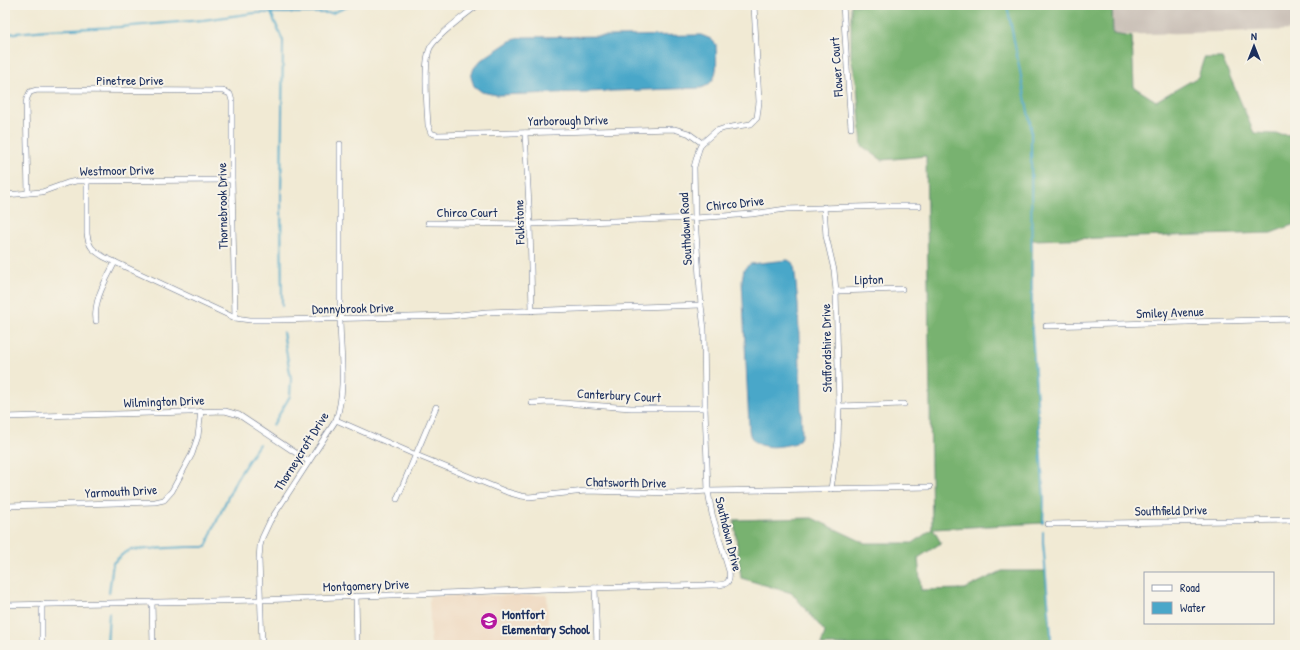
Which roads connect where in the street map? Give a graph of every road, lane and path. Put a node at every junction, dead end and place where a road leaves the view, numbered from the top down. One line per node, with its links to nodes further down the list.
1 (478, 5): 6 (street, Yarborough Drive)
2 (754, 5): 7 (street)
3 (844, 5): 5 (street, Flower Court)
4 (230, 94): 10 (street, Thornebrook Drive); 11 (street, Pinetree Drive)
5 (851, 128)
6 (526, 133): 7 (street, Yarborough Drive); 17 (street, Folkstone)
7 (702, 143): 15 (street, Southdown Road)
8 (340, 144): 24 (street, Thorneycroft Drive)
9 (87, 180): 10 (street, Westmoor Drive); 11 (street, Westmoor Drive); 18 (street, Donnybrook Drive)
10 (232, 180): 23 (street, Thornebrook Drive)
11 (28, 193): 12 (street, Westmoor Drive)
12 (5, 195)
13 (919, 206): 14 (street, Chirco Drive)
14 (824, 208): 15 (street, Chirco Drive); 20 (street, Staffordshire Drive)
15 (695, 218): 17 (street, Chirco Drive); 21 (street, Southdown Road)
16 (428, 223): 17 (street, Chirco Court)
17 (530, 224): 22 (street, Folkstone)
18 (115, 262): 23 (street, Donnybrook Drive); 26 (street)
19 (902, 289): 20 (street, Lipton)
20 (836, 291): 30 (street, Staffordshire Drive)
21 (701, 305): 22 (street, Donnybrook Drive); 32 (street, Southdown Road)
22 (532, 311): 24 (street, Donnybrook Drive)
23 (235, 318): 24 (street, Donnybrook Drive)
24 (340, 319): 35 (street, Thorneycroft Drive)
25 (1295, 319): 27 (street, Smiley Avenue)
26 (96, 321)
27 (1046, 326)
28 (532, 403): 32 (street, Canterbury Court)
29 (904, 404): 30 (street)
30 (839, 406): 39 (street, Staffordshire Drive)
31 (436, 407): 36 (street)
32 (705, 408): 40 (street, Southdown Road)
33 (201, 411): 34 (street, Wilmington Drive); 37 (street, Wilmington Drive); 42 (street, Yarmouth Drive)
34 (5, 416)
35 (336, 420): 36 (street, Chatsworth Drive); 37 (street, Thorneycroft Drive)
36 (416, 454): 40 (street, Chatsworth Drive); 41 (street)
37 (308, 461): 48 (street, Thorneycroft Drive)
38 (930, 487): 39 (street, Chatsworth Drive)
39 (831, 489): 40 (street, Chatsworth Drive)
40 (708, 491): 45 (street, Southdown Drive)
41 (397, 499)
42 (5, 506)
43 (1295, 520): 44 (street, Southfield Drive)
44 (1048, 524)
45 (728, 583): 46 (street, Montgomery Drive)
46 (595, 588): 47 (street, Montgomery Drive); 56 (street)
47 (356, 596): 48 (street, Montgomery Drive); 55 (street)
48 (260, 600): 49 (street, Montgomery Drive); 54 (street, Thorneycroft Drive)
49 (152, 602): 50 (street, Montgomery Drive); 53 (street)
50 (42, 604): 51 (street, Montgomery Drive); 52 (street)
51 (5, 605)
52 (42, 645)
53 (153, 645)
54 (262, 645)
55 (357, 645)
56 (597, 645)

